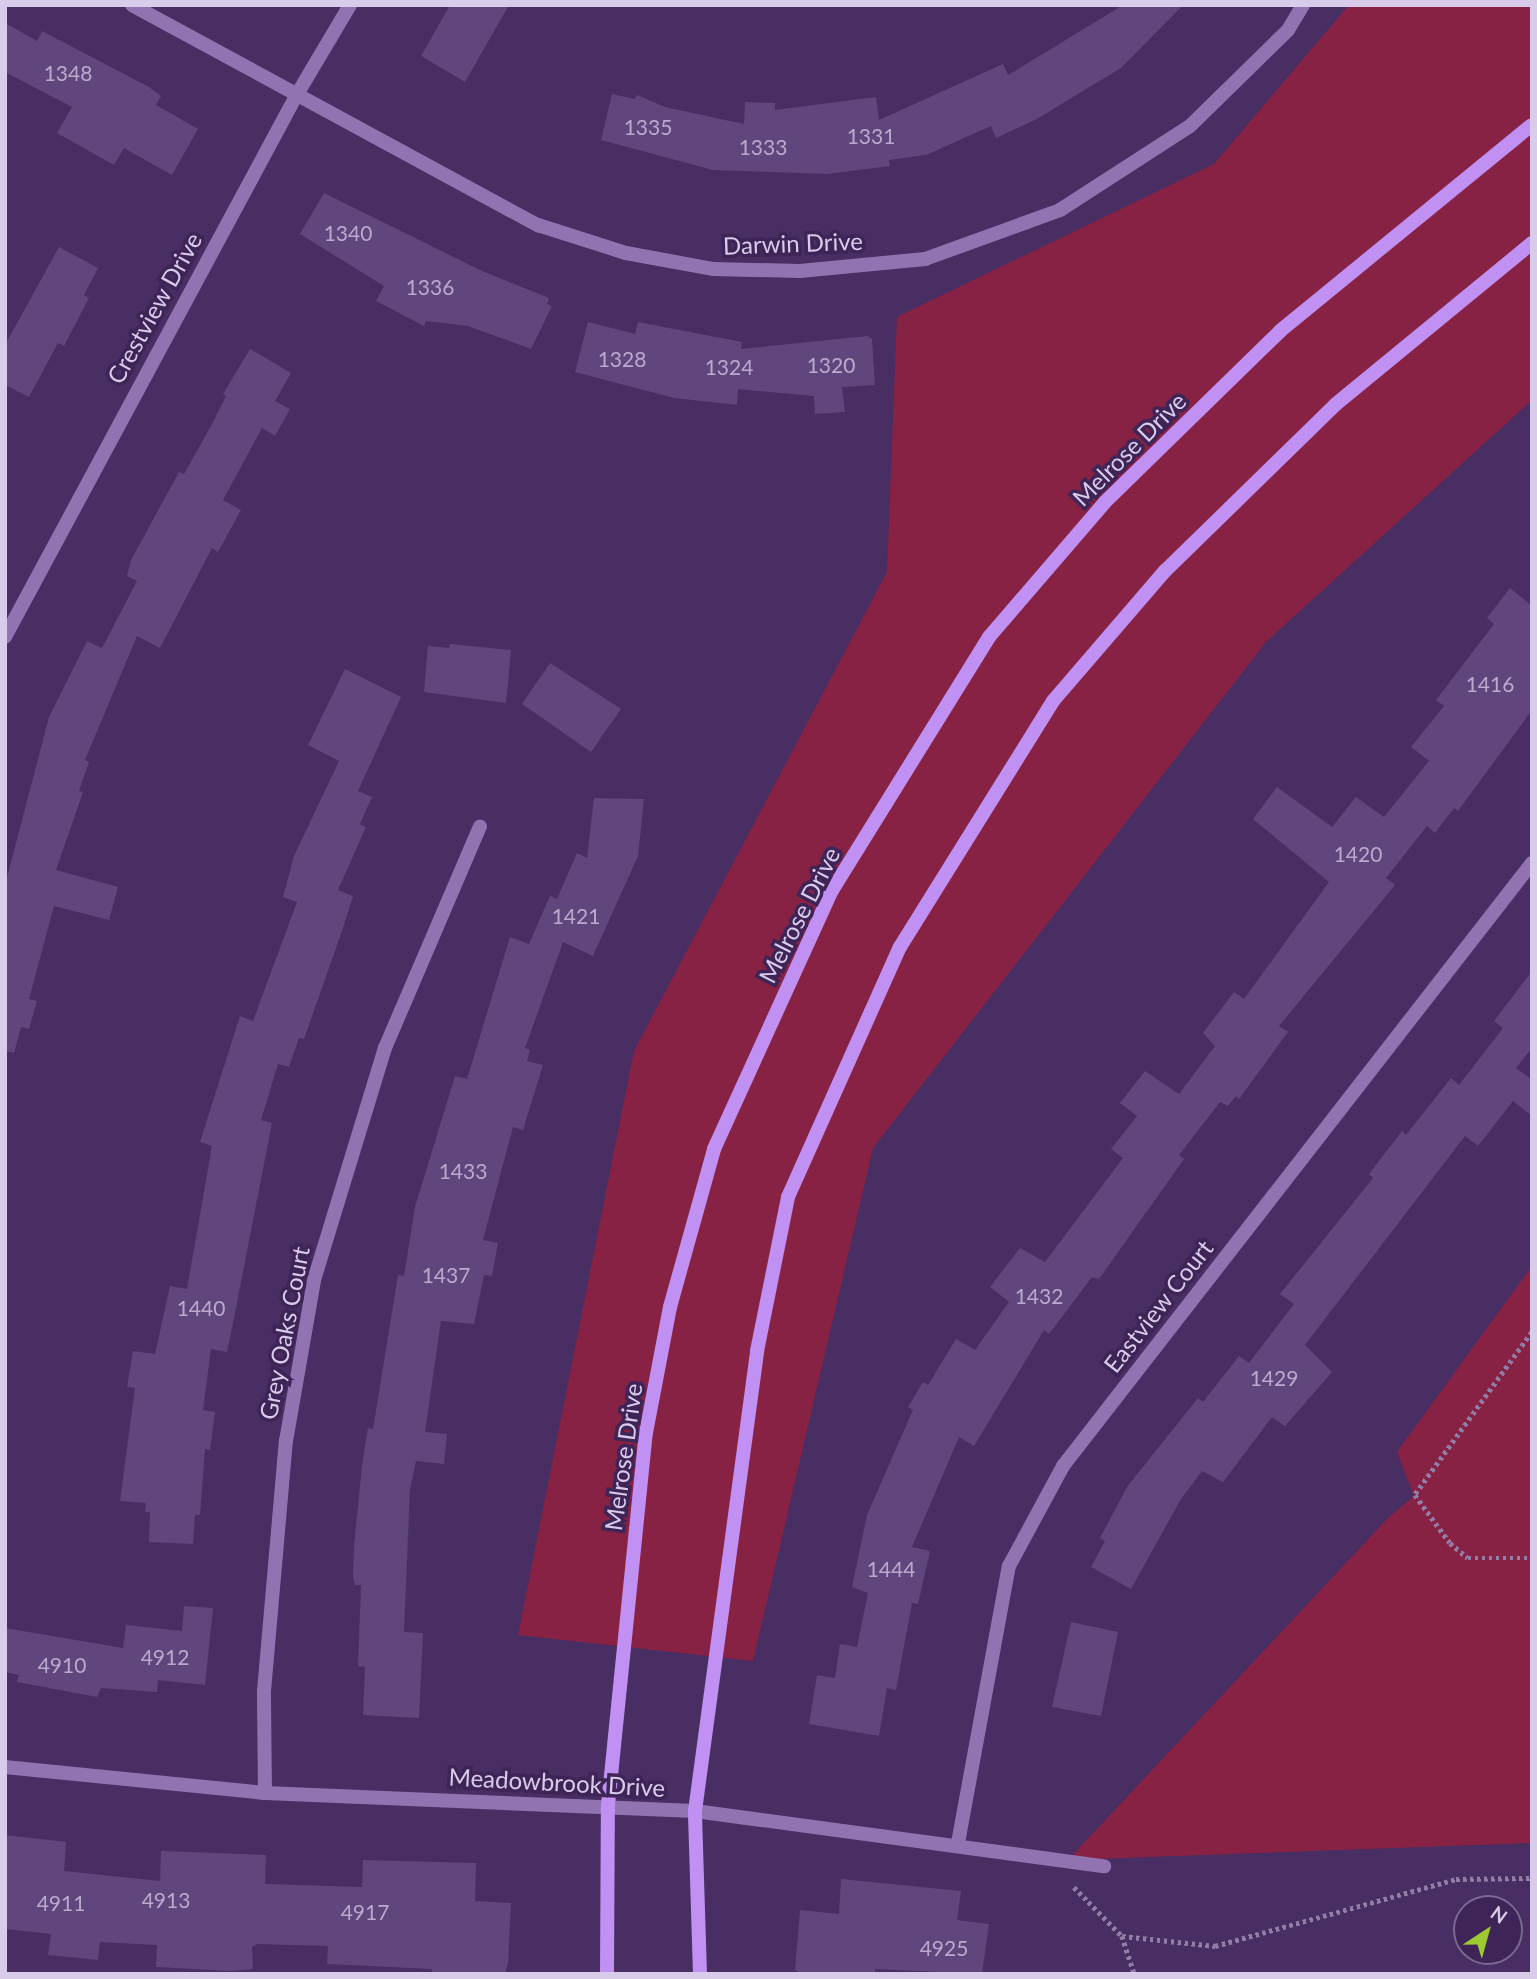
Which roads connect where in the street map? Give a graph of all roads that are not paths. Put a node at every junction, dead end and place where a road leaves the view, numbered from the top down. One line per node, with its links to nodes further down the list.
1 (132, 5): 4 (street, Darwin Drive)
2 (350, 5): 4 (street, Crestview Drive)
3 (1303, 5): 4 (street, Darwin Drive)
4 (296, 96): 7 (street, Crestview Drive)
5 (1532, 125): 12 (main road, Melrose Drive)
6 (1532, 243): 13 (main road)
7 (5, 637)
8 (480, 826): 11 (street, Grey Oaks Court)
9 (1532, 863): 14 (street, Eastview Court)
10 (5, 1767): 11 (street, Meadowbrook Drive)
11 (265, 1793): 12 (street, Meadowbrook Drive)
12 (607, 1805): 13 (street, Meadowbrook Drive); 16 (main road, Melrose Drive)
13 (695, 1811): 14 (street, Meadowbrook Drive); 17 (main road)
14 (958, 1843): 15 (street, Meadowbrook Drive)
15 (1104, 1866)
16 (607, 1974)
17 (700, 1974)

